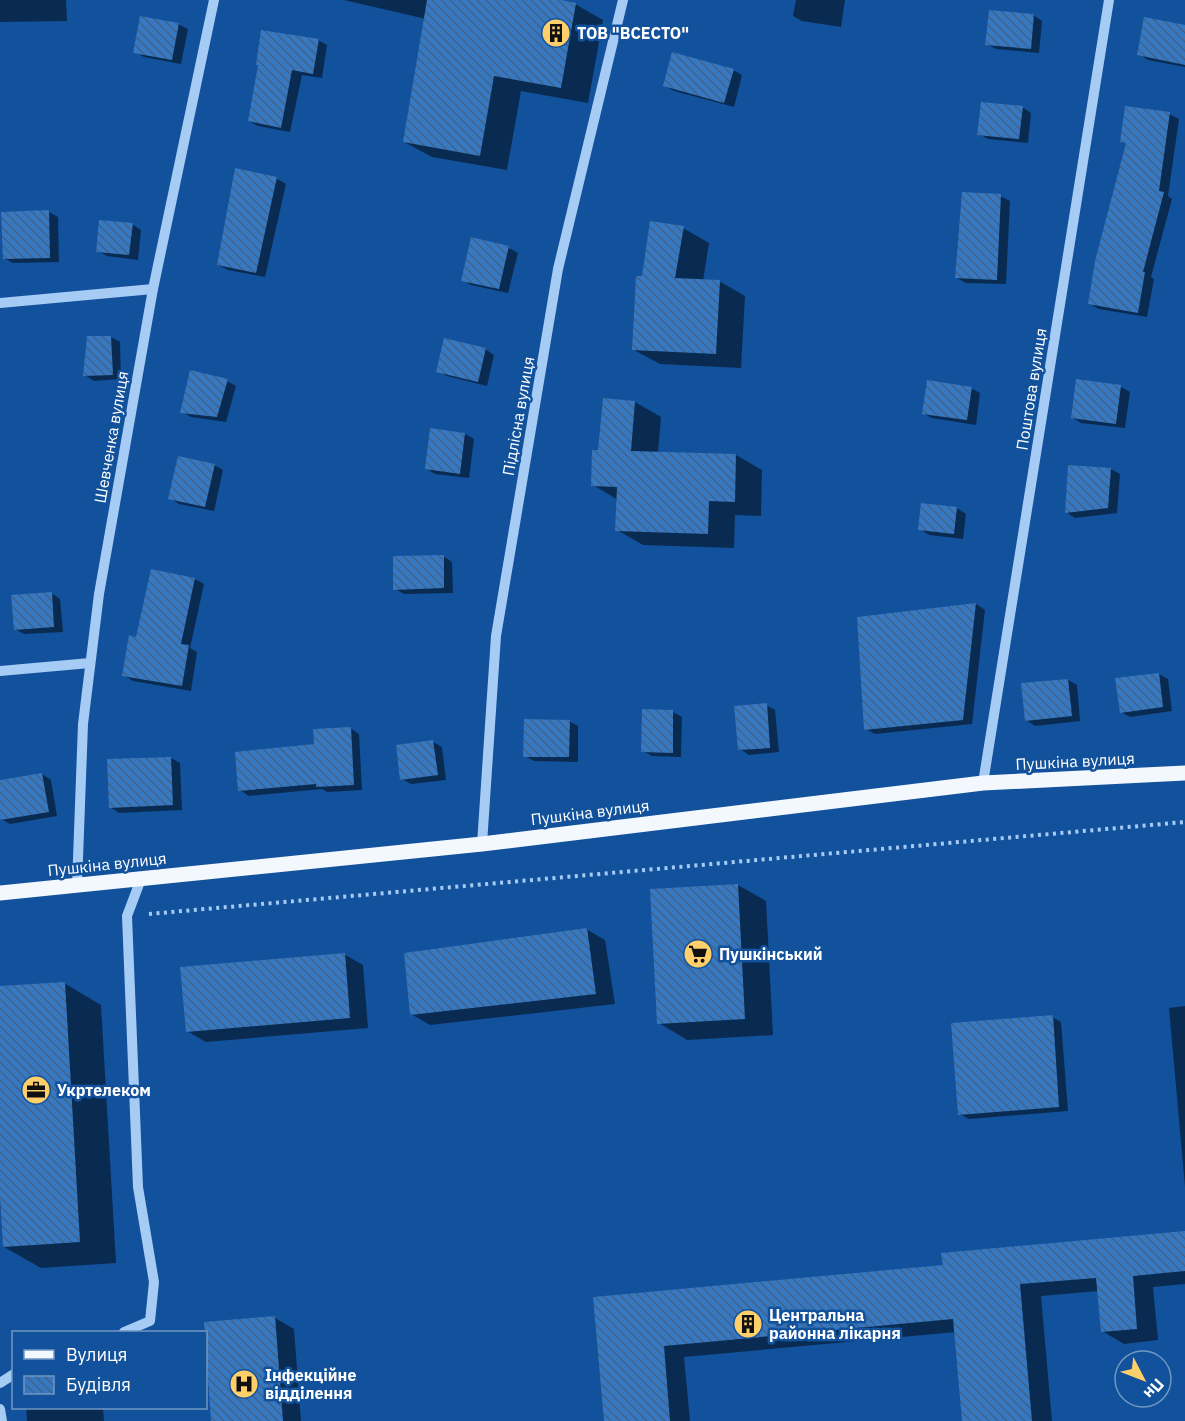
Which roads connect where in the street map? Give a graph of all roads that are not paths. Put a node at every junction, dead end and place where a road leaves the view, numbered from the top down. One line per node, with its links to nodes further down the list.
1 (214, 0): 4 (street, Шевченка вулиця)
2 (623, 0): 10 (street, Підлісна вулиця)
3 (1109, 0): 9 (street, Поштова вулиця)
4 (153, 289): 5 (street); 6 (street, Шевченка вулиця)
5 (0, 303)
6 (90, 663): 7 (street); 12 (street, Шевченка вулиця)
7 (0, 671)
8 (1185, 773): 9 (main road, Пушкіна вулиця)
9 (983, 783): 10 (main road, Пушкіна вулиця)
10 (482, 843): 11 (main road, Пушкіна вулиця)
11 (141, 879): 12 (main road, Пушкіна вулиця); 14 (street)
12 (77, 885): 13 (main road, Пушкіна вулиця)
13 (0, 893)
14 (126, 1331)
15 (0, 1409): 16 (street)
16 (2, 1421)

